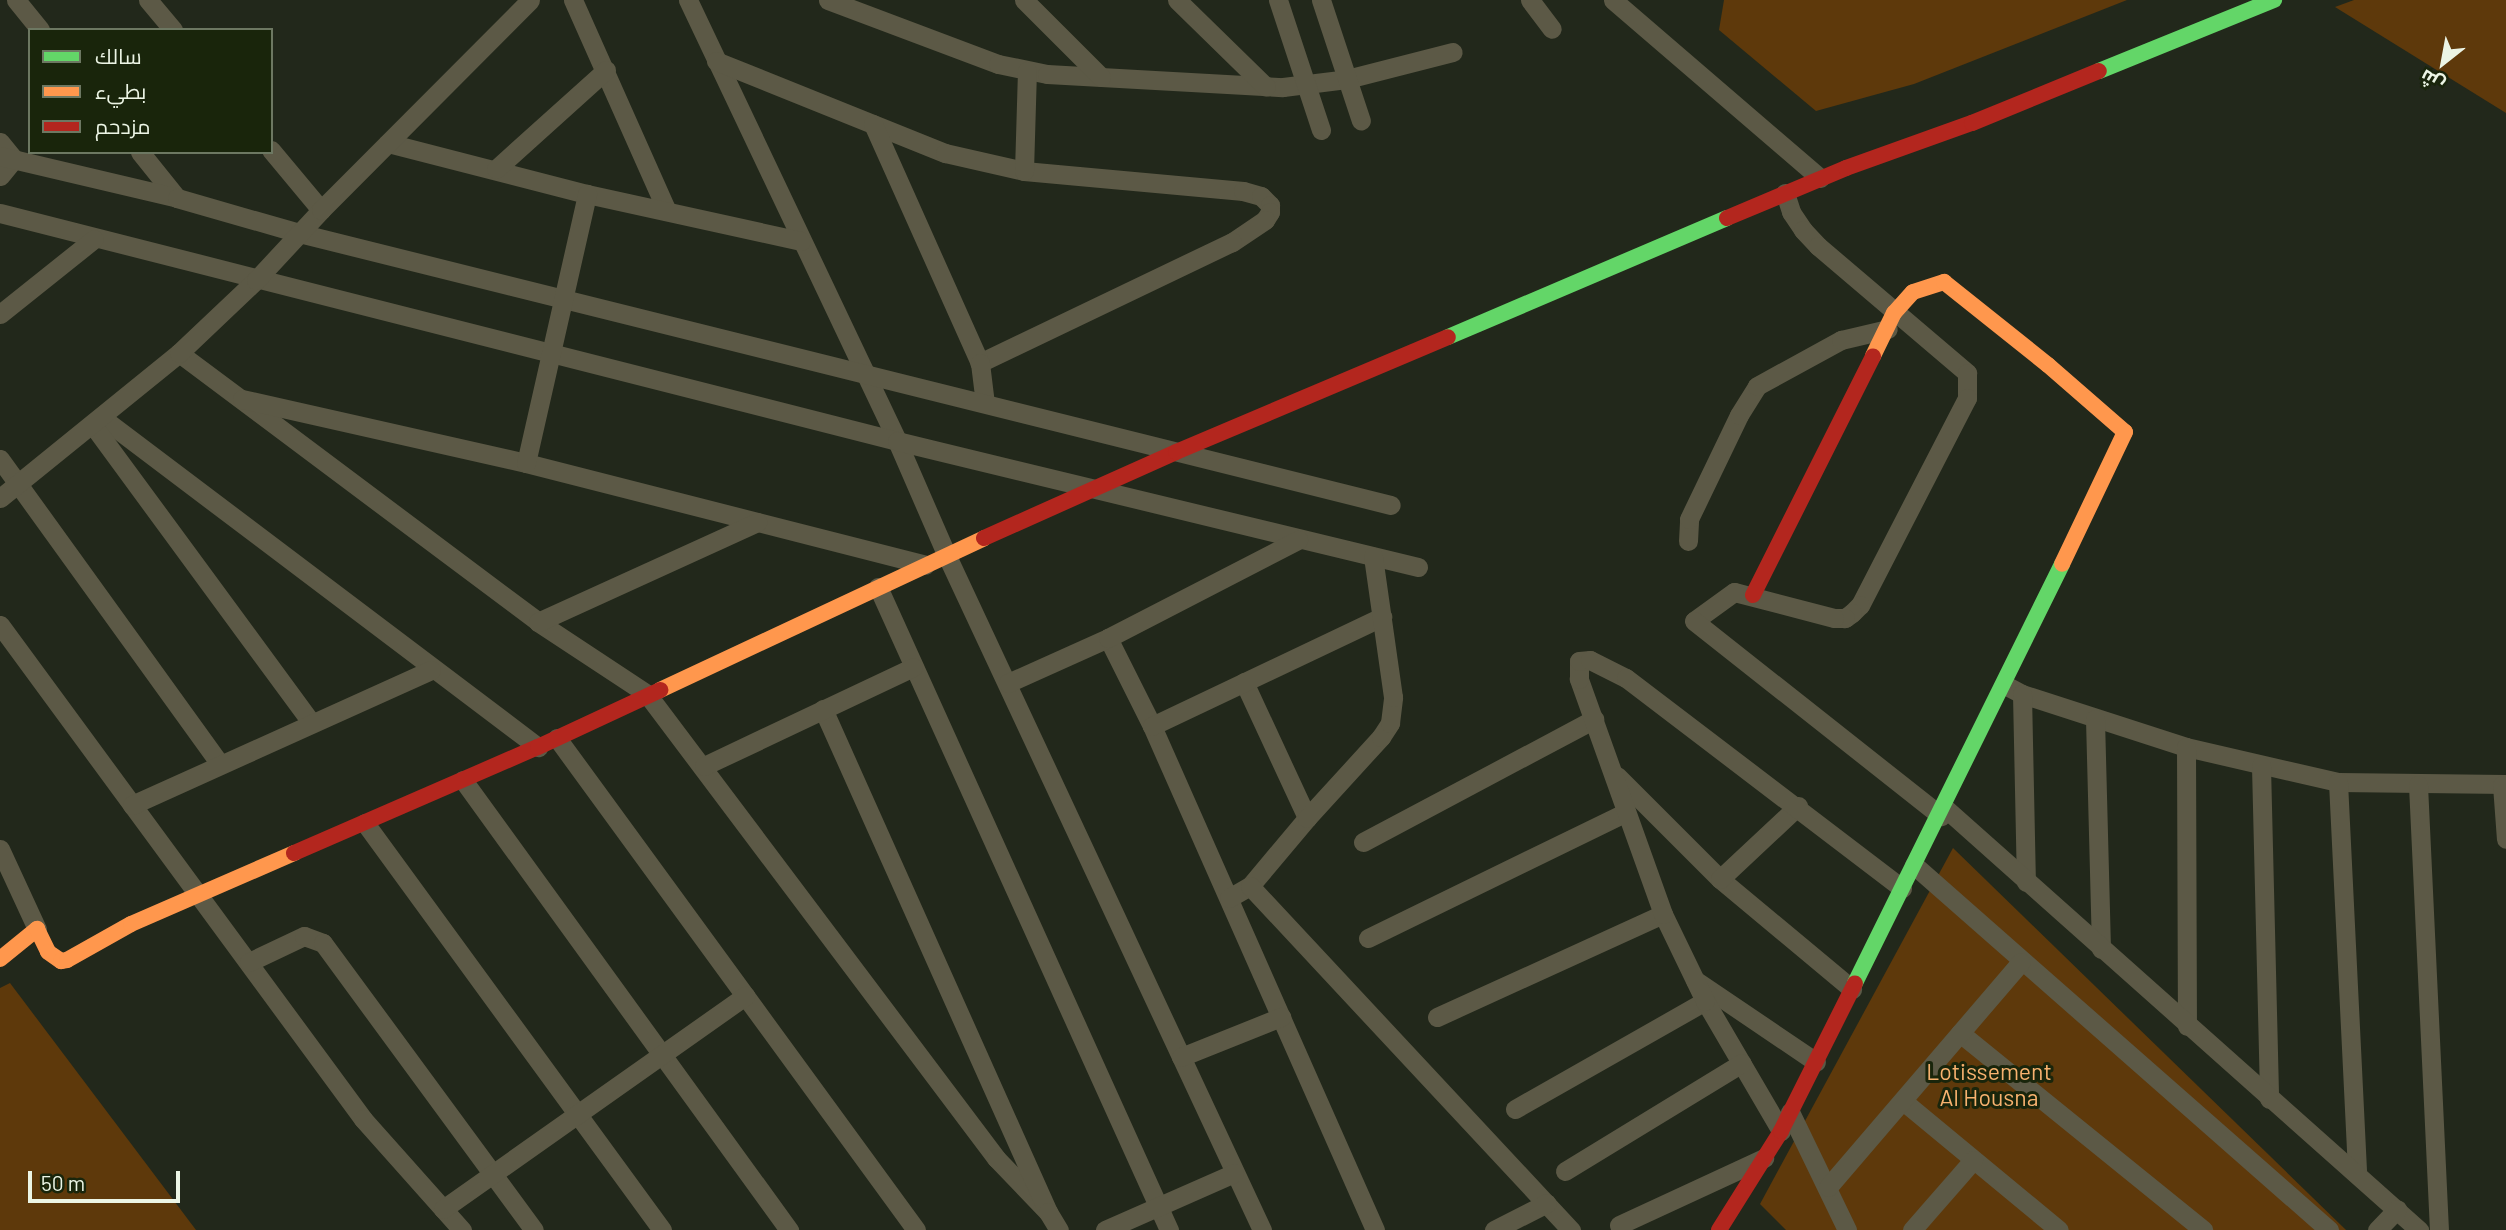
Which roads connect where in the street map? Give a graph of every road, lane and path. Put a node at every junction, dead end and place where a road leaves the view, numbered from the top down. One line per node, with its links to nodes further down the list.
1 (16, 0): 14 (street)
2 (148, 0): 15 (street)
3 (530, 0): 29 (street)
4 (573, 0): 19 (street)
5 (1024, 0): 21 (street)
6 (1177, 0): 24 (street)
7 (1278, 0): 23 (street)
8 (1321, 0): 22 (street)
9 (1530, 0): 16 (street)
10 (1613, 0): 36 (street)
11 (2274, 0): 36 (street)
12 (690, 1): 18 (street)
13 (833, 1): 20 (street)
14 (38, 28)
15 (171, 28)
16 (1552, 29)
17 (1453, 52): 22 (street)
18 (716, 61): 26 (street); 45 (street)
19 (606, 70): 33 (street); 41 (street)
20 (1027, 71): 21 (street); 34 (street)
21 (1101, 77): 24 (street)
22 (1347, 79): 23 (street); 25 (street)
23 (1306, 84): 24 (street); 27 (street)
24 (1266, 88)
25 (1361, 121)
26 (873, 124): 34 (street); 52 (street)
27 (1321, 130)
28 (0, 142): 32 (street)
29 (388, 143): 33 (street); 40 (street)
30 (273, 151): 40 (street)
31 (142, 154): 39 (street)
32 (7, 158): 35 (street); 39 (street)
33 (496, 169): 38 (street)
34 (1024, 171): 52 (street)
35 (0, 176)
36 (1820, 178): 37 (street)
37 (1785, 193): 49 (street); 58 (street)
38 (587, 194): 41 (street); 47 (street)
39 (177, 198): 43 (street)
40 (321, 210): 43 (street)
41 (667, 211): 45 (street)
42 (0, 213): 44 (street)
43 (299, 233): 46 (street); 47 (street)
44 (94, 239): 46 (street); 48 (street)
45 (800, 241): 53 (street)
46 (256, 280): 50 (street); 51 (street)
47 (565, 299): 51 (street); 53 (street)
48 (0, 314)
49 (1891, 321): 67 (street); 73 (street); 73 (street); 82 (street)
50 (179, 353): 54 (street); 56 (street)
51 (551, 354): 57 (street); 60 (street)
52 (981, 363): 55 (street)
53 (864, 373): 55 (street); 57 (street)
54 (235, 398): 60 (street); 75 (street)
55 (985, 402): 58 (street)
56 (97, 420): 61 (street); 79 (street); 87 (street)
57 (897, 441): 62 (street); 68 (street)
58 (1176, 452): 62 (street); 64 (street)
59 (0, 459): 61 (street)
60 (526, 463): 65 (street)
61 (20, 484): 63 (street); 92 (street)
62 (1095, 487): 66 (street); 68 (street)
63 (0, 498)
64 (1391, 505)
65 (757, 522): 70 (street); 75 (street)
66 (1298, 540): 69 (street); 77 (street)
67 (1688, 541)
68 (947, 556): 70 (street); 81 (street)
69 (1373, 556): 71 (street); 74 (street)
70 (925, 565): 72 (street)
71 (1418, 567)
72 (878, 587): 78 (street); 83 (street)
73 (1753, 595): 103 (street)
74 (1382, 617): 80 (street); 104 (street)
75 (538, 622): 83 (street)
76 (0, 625): 100 (street)
77 (1108, 638): 81 (street); 88 (street)
78 (913, 667): 84 (street); 149 (street)
79 (431, 670): 87 (street); 90 (street)
80 (1244, 682): 88 (street); 104 (street)
81 (1008, 684): 132 (street)
82 (2014, 690): 86 (street); 103 (street); 111 (street)
83 (647, 694): 89 (street); 93 (street)
84 (823, 709): 93 (street); 152 (street)
85 (1594, 719): 95 (street); 101 (street); 107 (street)
86 (2095, 719): 91 (street); 119 (street)
87 (312, 723): 92 (street)
88 (1152, 726): 115 (street)
89 (557, 738): 90 (street); 125 (street)
90 (538, 747): 96 (street)
91 (2186, 747): 94 (street); 129 (street)
92 (220, 764): 100 (street)
93 (704, 766): 152 (street)
94 (2261, 766): 97 (street); 135 (street)
95 (1615, 775): 102 (street); 110 (street)
96 (463, 780): 105 (street); 131 (street)
97 (2338, 782): 99 (street); 145 (street)
98 (2504, 784): 99 (street); 106 (street)
99 (2417, 785): 174 (street)
100 (132, 805): 114 (street)
101 (1798, 806): 110 (street); 113 (street)
102 (1626, 812): 116 (street); 118 (street)
103 (1943, 812): 109 (street); 111 (street)
104 (1307, 818): 112 (street)
105 (365, 823): 114 (street); 139 (street)
106 (2506, 839)
107 (1363, 842)
108 (0, 849): 117 (street)
109 (1914, 865): 113 (street); 122 (street)
110 (1720, 879): 124 (street)
111 (2026, 882): 119 (street)
112 (1250, 886): 115 (street); 148 (street)
113 (1902, 888): 124 (street)
114 (200, 895): 117 (street); 121 (street)
115 (1229, 898): 127 (street)
116 (1663, 914): 123 (street); 128 (street)
117 (37, 929): 120 (street)
118 (1368, 938)
119 (2101, 949): 129 (street)
120 (0, 959)
121 (249, 962): 146 (street); 150 (street)
122 (2021, 962): 130 (street); 171 (street)
123 (1695, 980): 126 (street); 133 (street)
124 (1852, 989): 133 (street)
125 (745, 996): 131 (street); 159 (street)
126 (1705, 1001): 134 (street); 137 (street)
127 (1282, 1017): 132 (street); 164 (street)
128 (1437, 1017)
129 (2187, 1026): 135 (street)
130 (1960, 1033): 136 (street); 170 (street)
131 (662, 1055): 139 (street); 158 (street)
132 (1181, 1057): 144 (street)
133 (1816, 1062): 138 (street)
134 (1742, 1063): 140 (street); 143 (street)
135 (2269, 1099): 145 (street)
136 (1903, 1101): 142 (street); 147 (street)
137 (1515, 1109)
138 (1790, 1112): 140 (street); 147 (street)
139 (577, 1115): 146 (street); 157 (street)
140 (1781, 1131): 141 (street)
141 (1765, 1158): 153 (street); 167 (street)
142 (1973, 1160): 154 (street); 169 (street)
143 (1565, 1171)
144 (1234, 1173): 149 (street); 163 (street)
145 (2357, 1173): 151 (street)
146 (492, 1175): 150 (street); 156 (street)
147 (1828, 1187): 168 (street)
148 (1547, 1203): 165 (street); 166 (street)
149 (1158, 1205): 161 (street); 162 (street)
150 (443, 1209): 155 (street)
151 (2397, 1209): 172 (street); 173 (street)
152 (1048, 1212): 160 (street)
153 (1619, 1225)
154 (1918, 1228)
155 (462, 1230)
156 (534, 1230)
157 (662, 1230)
158 (789, 1230)
159 (916, 1230)
160 (1059, 1230)
161 (1105, 1230)
162 (1169, 1230)
163 (1262, 1230)
164 (1375, 1230)
165 (1494, 1230)
166 (1571, 1230)
167 (1719, 1230)
168 (1847, 1230)
169 (2059, 1230)
170 (2203, 1230)
171 (2329, 1230)
172 (2376, 1230)
173 (2419, 1230)
174 (2439, 1230)

